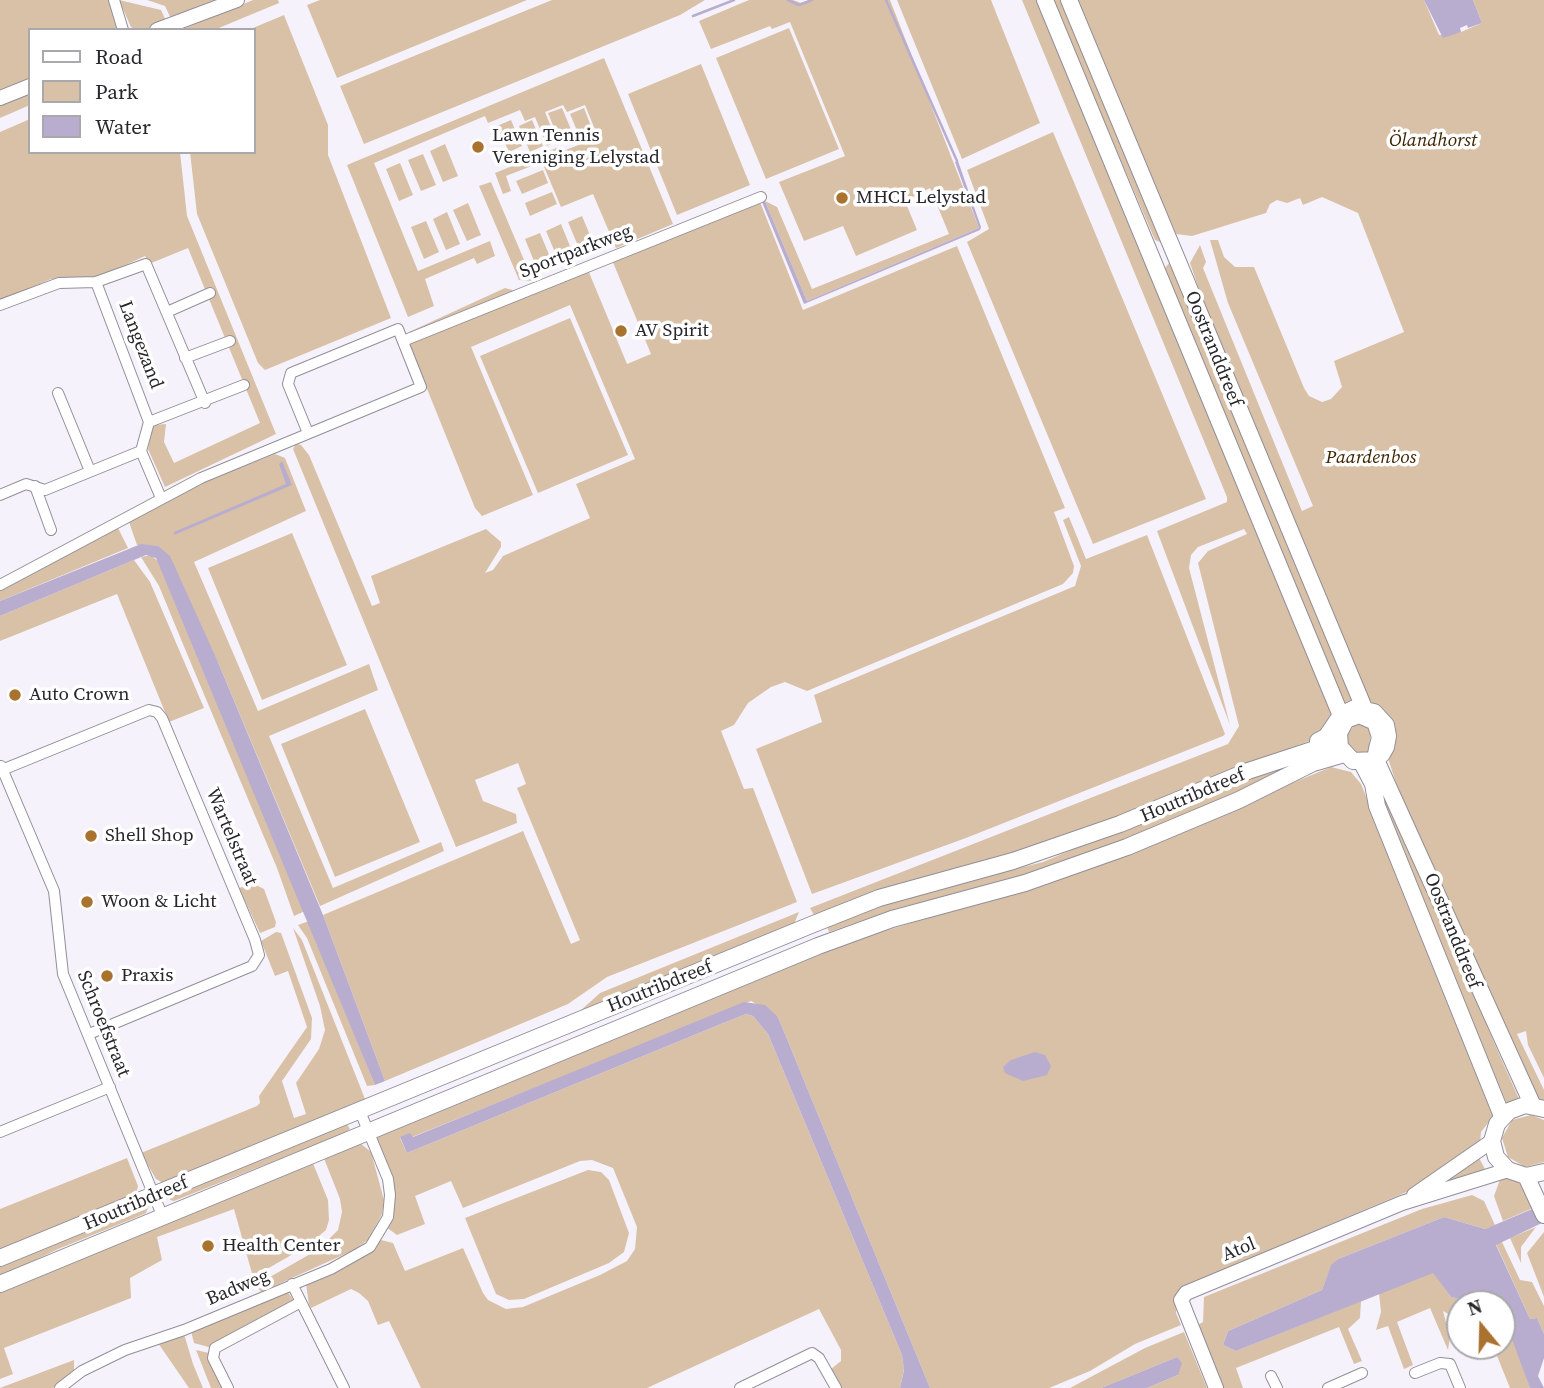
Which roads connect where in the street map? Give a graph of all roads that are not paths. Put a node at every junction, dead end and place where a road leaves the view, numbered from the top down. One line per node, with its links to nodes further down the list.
1 (114, 0): 5 (street)
2 (239, 0): 6 (street); 7 (street)
3 (1045, 0): 31 (main road, Oostranddreef)
4 (1069, 0): 30 (main road, Oostranddreef)
5 (122, 28)
6 (162, 28)
7 (181, 28)
8 (28, 87): 9 (street)
9 (0, 98)
10 (761, 197): 16 (street, Sportparkweg)
11 (96, 282): 13 (street, Langezand); 14 (street, Langezand); 21 (street, Langezand)
12 (210, 293): 14 (street, Langezand)
13 (0, 305)
14 (167, 312): 17 (street, Langezand)
15 (230, 341): 17 (street, Langezand)
16 (403, 341): 22 (street); 22 (street)
17 (185, 358): 20 (street, Langezand)
18 (244, 385): 20 (street)
19 (58, 393): 24 (street)
20 (205, 403): 21 (street)
21 (149, 422): 23 (street)
22 (308, 433): 27 (street)
23 (141, 451): 24 (street); 27 (street)
24 (90, 471): 25 (street)
25 (35, 486): 26 (street); 28 (street)
26 (0, 495)
27 (161, 498): 29 (street)
28 (51, 530)
29 (0, 585)
30 (1364, 708): 31 (main road, Houtribdreef); 33 (main road)
31 (1339, 726): 32 (main road); 33 (main road); 40 (main road, Houtribdreef)
32 (1344, 754): 33 (main road); 35 (main road, Houtribdreef)
33 (1374, 759): 36 (main road, Oostranddreef); 39 (main road, Oostranddreef)
34 (1, 767): 37 (street, Schroefstraat); 37 (street, Wartelstraat)
35 (1303, 771): 36 (main road); 42 (main road, Houtribdreef)
36 (1377, 806): 41 (main road, Oostranddreef)
37 (89, 1034): 38 (street, Schroefstraat)
38 (110, 1087): 43 (street); 48 (street, Schroefstraat)
39 (1539, 1107): 41 (main road)
40 (359, 1109): 42 (street, Badweg); 48 (main road, Houtribdreef)
41 (1502, 1116): 44 (main road)
42 (368, 1131): 51 (main road, Houtribdreef); 54 (street, Badweg)
43 (0, 1132)
44 (1492, 1141): 45 (main road); 49 (street, Atol)
45 (1508, 1170): 47 (main road); 49 (street, Atol)
46 (1544, 1172): 47 (main road)
47 (1526, 1176): 50 (main road)
48 (153, 1194): 51 (street, Schroefstraat); 52 (main road, Houtribdreef)
49 (1402, 1203): 64 (street, Atol)
50 (1542, 1210)
51 (162, 1215): 53 (main road, Houtribdreef)
52 (0, 1258)
53 (0, 1283)
54 (292, 1284): 55 (street); 59 (street, Badweg)
55 (301, 1302): 60 (street); 61 (street)
56 (1362, 1373): 66 (street)
57 (1415, 1373): 67 (street)
58 (1271, 1376): 65 (street)
59 (60, 1388)
60 (228, 1388)
61 (344, 1388)
62 (740, 1388): 63 (street)
63 (836, 1388)
64 (1216, 1388)
65 (1277, 1388)
66 (1328, 1388)
67 (1460, 1388)

